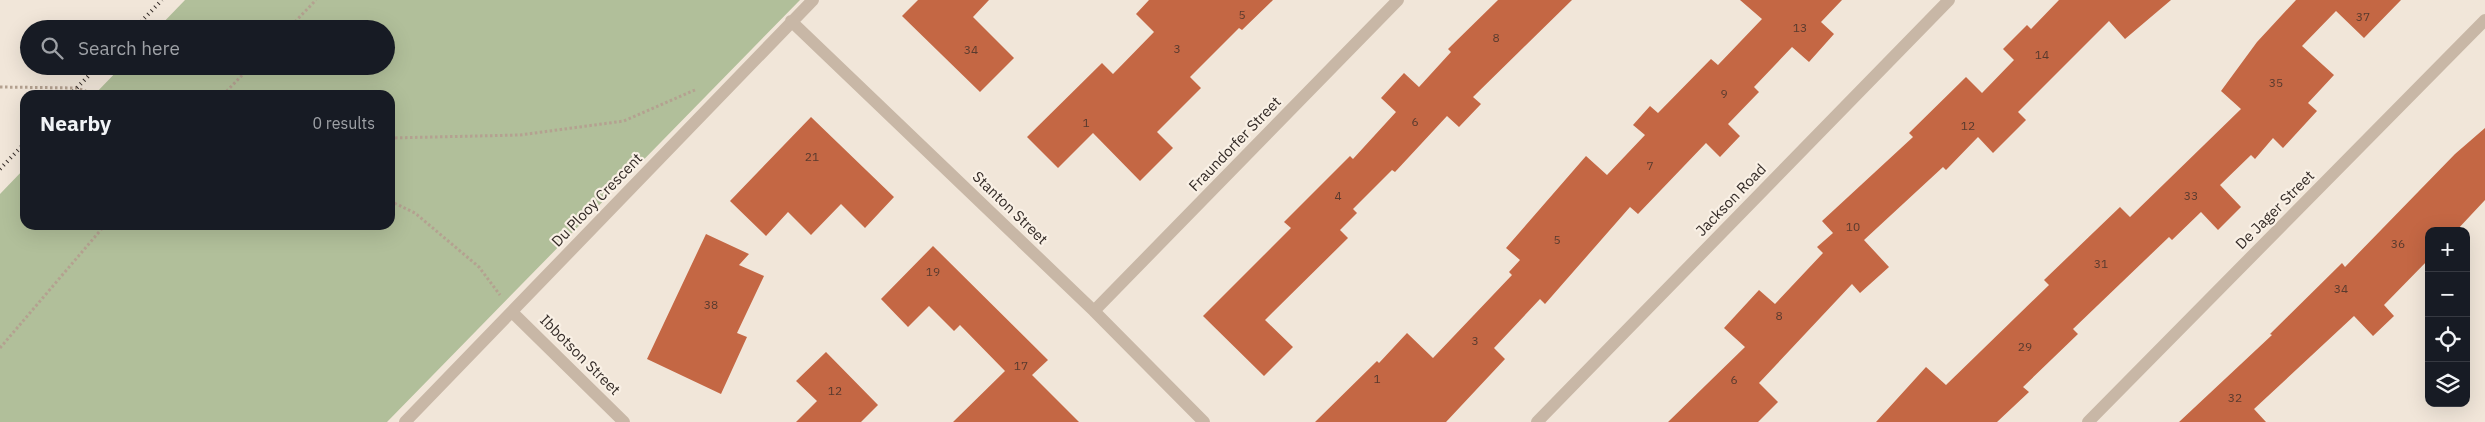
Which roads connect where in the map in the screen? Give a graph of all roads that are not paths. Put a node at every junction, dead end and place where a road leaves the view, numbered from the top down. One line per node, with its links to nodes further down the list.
1 (813, 0): 5 (street, Du Plooy Crescent)
2 (1398, 0): 6 (street, Fraundorfer Street)
3 (1949, 0): 11 (street, Jackson Road)
4 (2485, 20): 12 (street, De Jager Street)
5 (791, 22): 6 (street, Stanton Street); 7 (street, Du Plooy Crescent)
6 (1094, 311): 10 (street, Stanton Street)
7 (512, 312): 8 (street, Du Plooy Crescent); 9 (street, Ibbotson Street)
8 (405, 422)
9 (624, 422)
10 (1204, 422)
11 (1537, 422)
12 (2088, 422)

